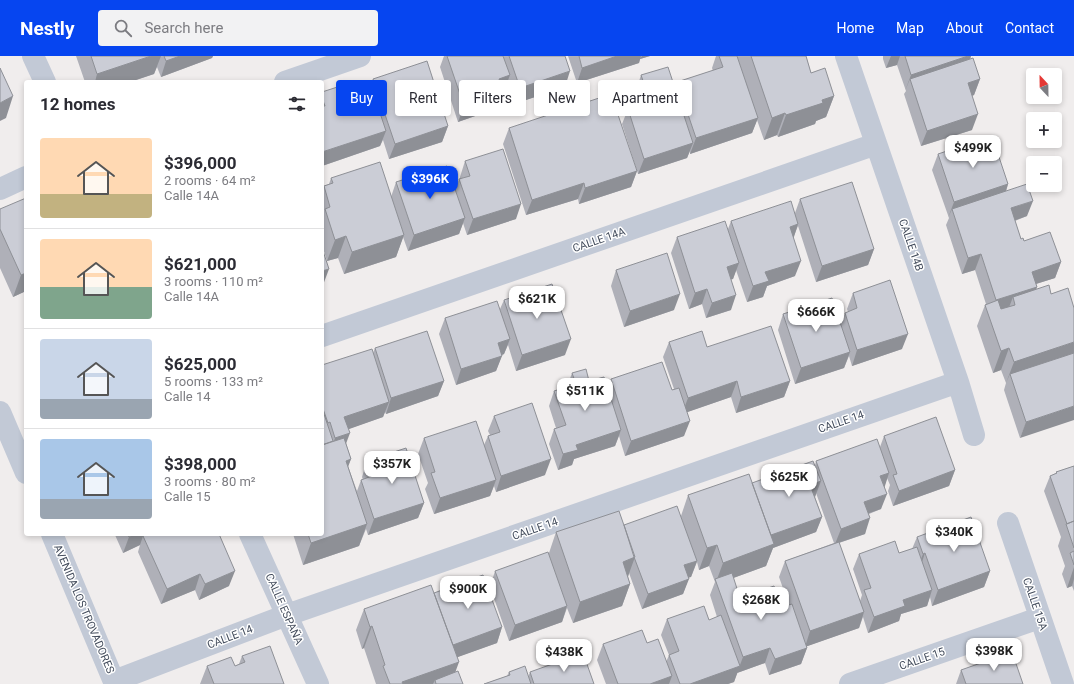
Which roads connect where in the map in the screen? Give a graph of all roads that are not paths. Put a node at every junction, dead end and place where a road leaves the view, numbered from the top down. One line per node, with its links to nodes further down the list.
1 (33, 56): 4 (street)
2 (360, 56): 5 (street)
3 (846, 56): 6 (street, CALLE 14B)
4 (43, 80)
5 (291, 80)
6 (876, 144): 9 (street, CALLE 14A); 10 (street, CALLE 14B)
7 (24, 178): 8 (street)
8 (0, 189)
9 (324, 335)
10 (958, 382): 12 (street, CALLE 14B); 17 (street, CALLE 14)
11 (0, 412): 13 (street)
12 (974, 435)
13 (24, 468)
14 (1008, 523): 18 (street, CALLE 15A)
15 (53, 536): 19 (street, AVENIDA LOS TROVADORES)
16 (251, 536): 17 (street, CALLE ESPAÑA)
17 (287, 615): 19 (street, CALLE 14); 20 (street, CALLE ESPAÑA)
18 (1039, 618): 21 (street, CALLE 15); 22 (street, CALLE 15A)
19 (115, 683)
20 (318, 684)
21 (850, 684)
22 (1063, 684)

